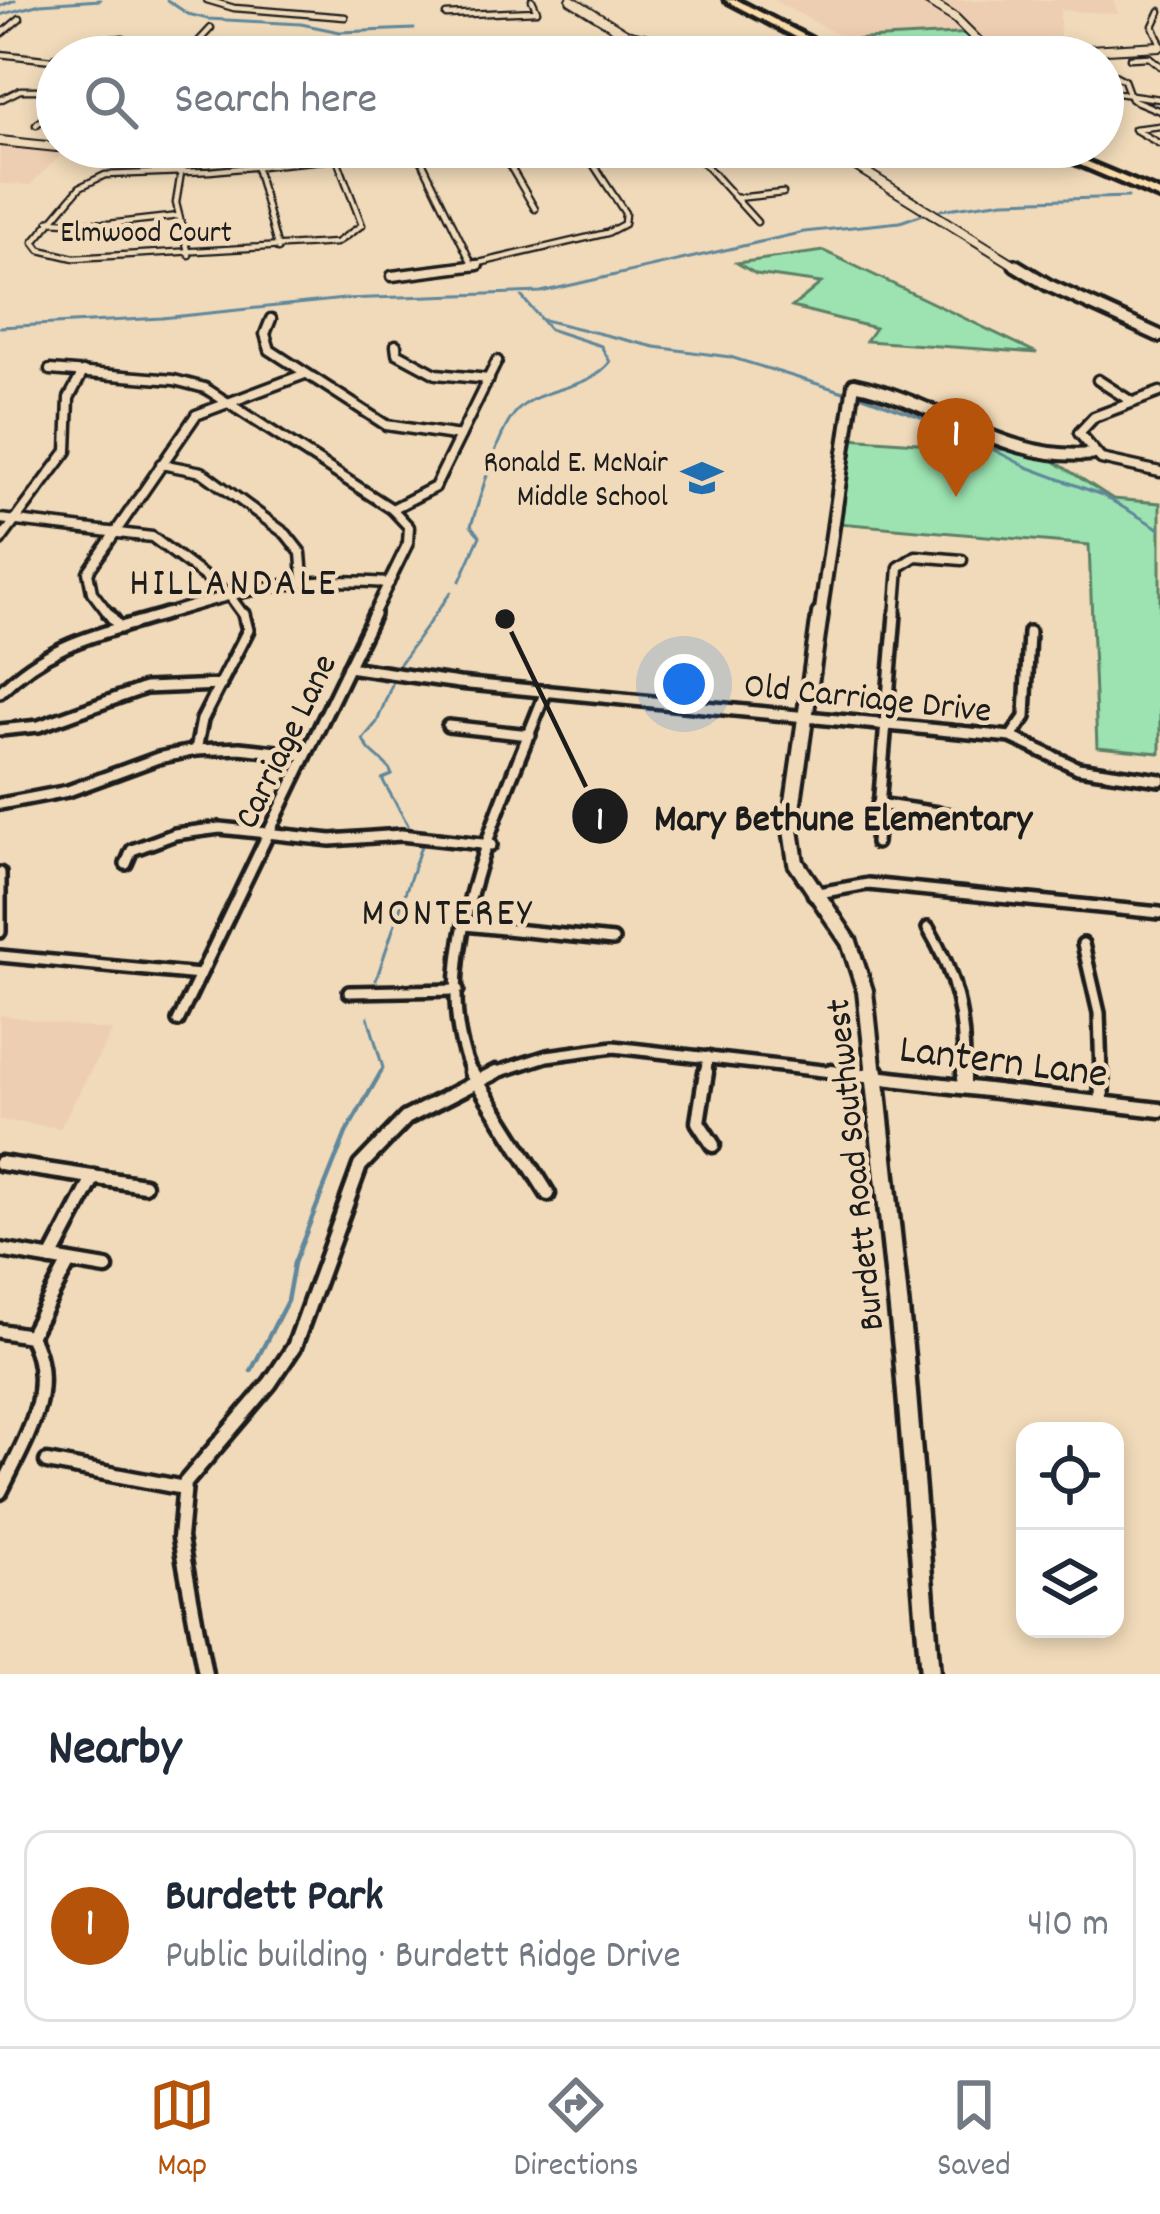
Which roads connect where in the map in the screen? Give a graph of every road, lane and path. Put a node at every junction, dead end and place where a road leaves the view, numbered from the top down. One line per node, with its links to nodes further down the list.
1 (207, 0): 9 (street)
2 (532, 0): 8 (street)
3 (571, 0): 14 (street)
4 (730, 0): 15 (highway)
5 (750, 0): 16 (highway)
6 (926, 0): 17 (street)
7 (1160, 11): 18 (street)
8 (446, 15)
9 (345, 17)
10 (20, 18): 12 (street)
11 (211, 28): 13 (street)
12 (1, 33)
13 (204, 36)
14 (638, 36)
15 (800, 36)
16 (818, 36)
17 (973, 36)
18 (1159, 39): 19 (street)
19 (1124, 46)
20 (0, 54): 24 (street)
21 (1160, 56): 22 (street)
22 (1149, 57): 23 (street); 25 (street)
23 (1130, 58)
24 (36, 59)
25 (1160, 66)
26 (1124, 80): 29 (street)
27 (36, 90): 31 (street)
28 (1124, 94): 29 (street)
29 (1127, 94): 30 (street); 32 (street)
30 (1160, 99)
31 (0, 100)
32 (1160, 111)
33 (1160, 126): 35 (street)
34 (0, 141): 36 (street)
35 (1159, 143)
36 (36, 145)
37 (182, 168): 48 (street)
38 (241, 168): 48 (street, Elmwood Court)
39 (256, 168): 57 (street)
40 (340, 168): 57 (street, Elmwood Court)
41 (426, 168): 59 (street)
42 (512, 168): 53 (street)
43 (596, 168): 59 (street)
44 (708, 168): 52 (street)
45 (859, 168): 62 (street)
46 (1093, 168): 51 (highway)
47 (1119, 168): 49 (highway)
48 (181, 172): 54 (street); 55 (street, Elmwood Court)
49 (1160, 185)
50 (783, 193): 52 (street)
51 (1160, 196)
52 (736, 198): 56 (street)
53 (535, 209)
54 (179, 217): 55 (street); 58 (street)
55 (49, 221): 58 (street, Elmwood Court)
56 (758, 222)
57 (278, 249): 58 (street, Elmwood Court)
58 (188, 255)
59 (472, 266): 60 (street)
60 (392, 276)
61 (271, 320): 67 (street)
62 (1160, 336)
63 (396, 345): 68 (street)
64 (497, 362): 68 (street)
65 (50, 370): 66 (street)
66 (83, 372): 71 (street); 79 (street)
67 (305, 374): 71 (street); 73 (street)
68 (488, 379): 73 (street)
69 (1098, 380): 72 (street)
70 (1160, 392): 72 (street)
71 (225, 401): 75 (street); 77 (street)
72 (1133, 402): 74 (street)
73 (460, 436): 77 (street)
74 (1094, 454): 76 (street); 92 (street, Burdett Road Southwest)
75 (161, 464): 80 (street); 83 (street)
76 (1160, 472)
77 (392, 508): 84 (street, Carriage Lane)
78 (0, 519): 79 (street)
79 (16, 521): 80 (street); 81 (street)
80 (114, 531): 85 (street); 86 (street)
81 (0, 541)
82 (962, 560): 93 (street)
83 (303, 579): 84 (street); 85 (street)
84 (389, 583): 88 (street, Carriage Lane)
85 (229, 595): 86 (street); 89 (street)
86 (120, 628): 91 (street)
87 (1029, 632): 97 (street)
88 (348, 667): 90 (street, Old Carriage Drive); 99 (street, Carriage Lane)
89 (221, 685): 95 (street); 98 (street)
90 (546, 691): 92 (street, Old Carriage Drive); 96 (street)
91 (0, 692)
92 (806, 716): 93 (street, Old Carriage Drive); 109 (street, Burdett Road Southwest)
93 (883, 724): 97 (street, Old Carriage Drive); 101 (street)
94 (448, 726): 96 (street)
95 (0, 730)
96 (530, 735): 106 (street)
97 (1011, 737): 100 (street, Old Carriage Drive)
98 (196, 750): 99 (street); 102 (street)
99 (305, 755): 104 (street, Carriage Lane)
100 (1160, 780)
101 (878, 804): 103 (street); 105 (street)
102 (0, 805)
103 (964, 817)
104 (268, 832): 106 (street); 107 (street); 117 (street, Carriage Lane)
105 (876, 843)
106 (491, 845): 111 (street)
107 (126, 864)
108 (0, 873): 113 (street)
109 (813, 894): 110 (street); 122 (street, Burdett Road Southwest)
110 (1160, 913)
111 (465, 925): 114 (street); 118 (street)
112 (928, 928): 124 (street)
113 (0, 932)
114 (613, 940)
115 (1083, 944): 125 (street)
116 (0, 956): 117 (street)
117 (200, 975): 120 (street, Carriage Lane)
118 (458, 990): 119 (street); 123 (street)
119 (349, 992)
120 (178, 1021)
121 (708, 1057): 122 (street, Lantern Lane); 123 (street, Lantern Lane); 127 (street)
122 (874, 1076): 124 (street, Lantern Lane); 142 (street, Burdett Road Southwest)
123 (478, 1083): 131 (street); 139 (street, Lantern Lane)
124 (964, 1086): 125 (street, Lantern Lane)
125 (1102, 1102): 126 (street, Lantern Lane)
126 (1160, 1110)
127 (713, 1145)
128 (0, 1162): 129 (street)
129 (94, 1178): 130 (street); 133 (street)
130 (144, 1185)
131 (548, 1194)
132 (0, 1250): 133 (street)
133 (51, 1259): 134 (street)
134 (69, 1262): 135 (street); 137 (street)
135 (106, 1268)
136 (0, 1331): 137 (street)
137 (30, 1336): 140 (street)
138 (47, 1462): 139 (street)
139 (184, 1488): 141 (street)
140 (0, 1492)
141 (206, 1674)
142 (930, 1674)

